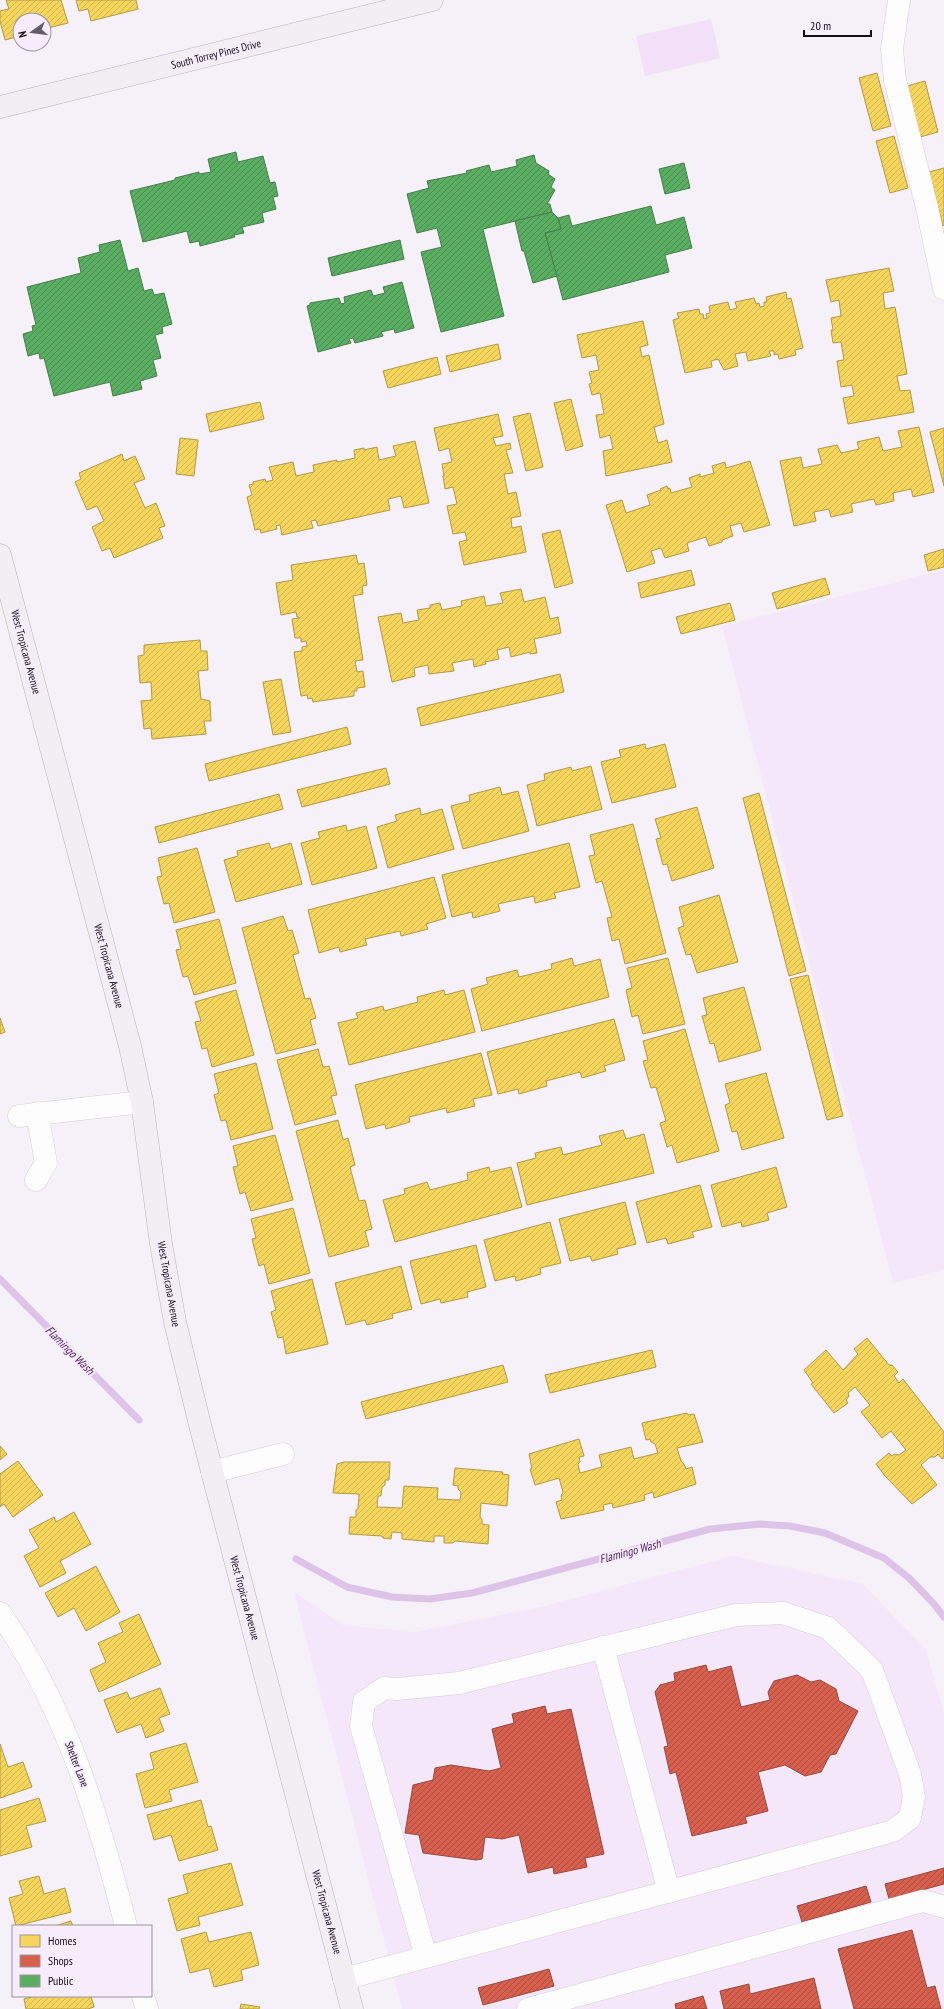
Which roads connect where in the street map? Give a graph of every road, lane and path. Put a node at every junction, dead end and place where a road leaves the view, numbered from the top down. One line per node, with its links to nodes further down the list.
1 (432, 0): 3 (main road, South Torrey Pines Drive)
2 (898, 9): 4 (street)
3 (0, 107)
4 (944, 289)
5 (0, 555): 6 (main road, West Tropicana Avenue)
6 (142, 1102): 7 (street); 9 (main road, West Tropicana Avenue)
7 (36, 1180)
8 (283, 1454): 9 (street)
9 (212, 1472): 16 (main road, West Tropicana Avenue)
10 (0, 1613): 14 (street, Shelter Lane)
11 (603, 1647): 12 (street); 12 (street); 15 (street)
12 (669, 1892): 15 (street)
13 (944, 1907): 20 (street)
14 (126, 1925)
15 (426, 1957): 16 (street)
16 (344, 1979): 19 (main road, West Tropicana Avenue)
17 (144, 1997): 18 (street)
18 (147, 2009)
19 (352, 2009)
20 (528, 2009)

